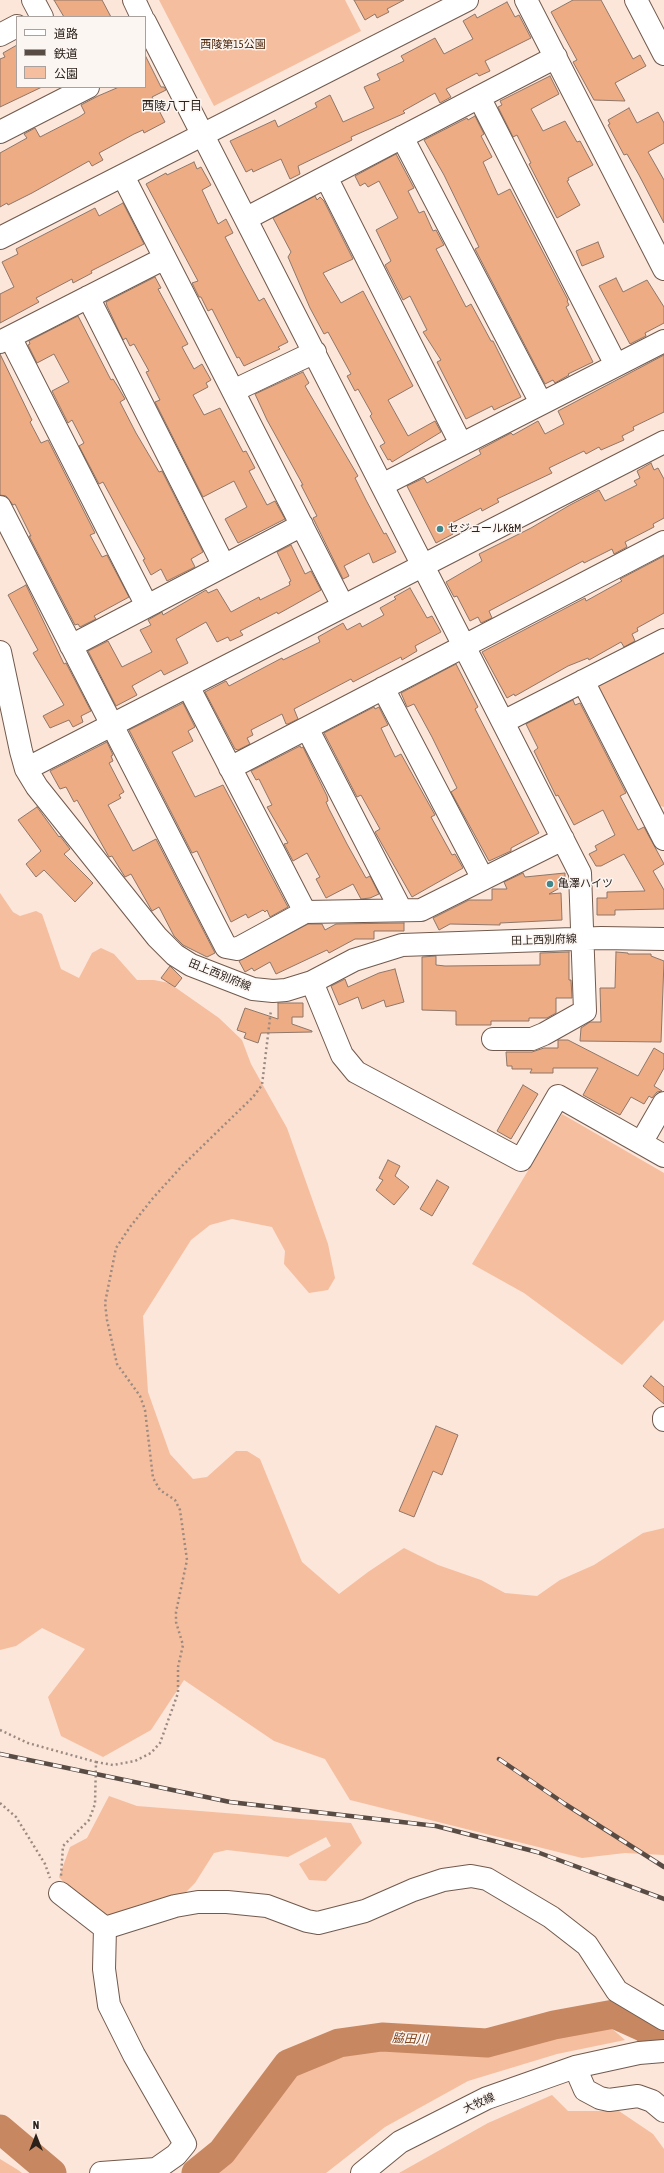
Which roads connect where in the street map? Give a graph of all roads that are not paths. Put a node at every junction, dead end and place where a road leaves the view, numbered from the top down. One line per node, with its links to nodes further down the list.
1 (134, 0): 5 (street)
2 (466, 0): 15 (street)
3 (526, 0): 11 (street)
4 (636, 0): 9 (street)
5 (142, 16)
6 (146, 26): 10 (street)
7 (16, 27): 8 (street)
8 (0, 35)
9 (664, 54)
10 (153, 56): 15 (street)
11 (556, 57): 13 (street); 22 (street)
12 (82, 88): 14 (street)
13 (479, 97): 16 (street); 27 (street)
14 (0, 132)
15 (203, 135): 17 (street); 19 (street)
16 (402, 137): 18 (street); 29 (street)
17 (123, 176): 20 (street); 21 (street)
18 (326, 177): 19 (street); 30 (street)
19 (247, 218): 26 (street)
20 (0, 238)
21 (165, 258): 23 (street); 28 (street)
22 (664, 269)
23 (88, 297): 24 (street); 37 (street)
24 (5, 340): 38 (street)
25 (664, 341): 27 (street)
26 (314, 352): 28 (street); 32 (street)
27 (616, 365): 29 (street)
28 (233, 391): 34 (street)
29 (541, 403): 30 (street)
30 (461, 444): 32 (street)
31 (663, 445): 36 (street)
32 (382, 484): 36 (street)
33 (0, 507): 41 (street)
34 (302, 525): 37 (street); 39 (street)
35 (664, 542): 42 (street)
36 (423, 565): 39 (street); 42 (street)
37 (224, 566): 38 (street)
38 (147, 606): 41 (street)
39 (343, 606): 45 (street)
40 (664, 640): 44 (street)
41 (71, 646): 48 (street)
42 (464, 646): 46 (street); 47 (street)
43 (0, 652): 51 (street, 田上西別府線)
44 (583, 681): 47 (street); 52 (street)
45 (188, 686): 48 (street); 50 (street)
46 (383, 688): 49 (street); 54 (street)
47 (503, 722): 53 (street)
48 (111, 725): 51 (street); 56 (street)
49 (306, 728): 50 (street); 55 (street)
50 (230, 768): 56 (street)
51 (26, 769): 59 (street, 田上西別府線)
52 (661, 827)
53 (563, 839): 54 (street); 57 (street)
54 (483, 879): 55 (street)
55 (401, 910): 56 (street)
56 (305, 912)
57 (582, 939): 58 (street, 田上西別府線); 59 (street, 田上西別府線); 60 (street)
58 (664, 939)
59 (312, 982): 62 (street)
60 (493, 1039)
61 (664, 1103): 62 (street)
62 (641, 1143): 63 (street)
63 (664, 1156)
64 (60, 1893): 65 (street)
65 (105, 1928): 66 (street); 70 (street)
66 (664, 2019)
67 (664, 2051): 68 (street, 大牧線)
68 (575, 2067): 69 (street); 71 (street, 大牧線)
69 (664, 2111)
70 (101, 2173)
71 (362, 2173)

